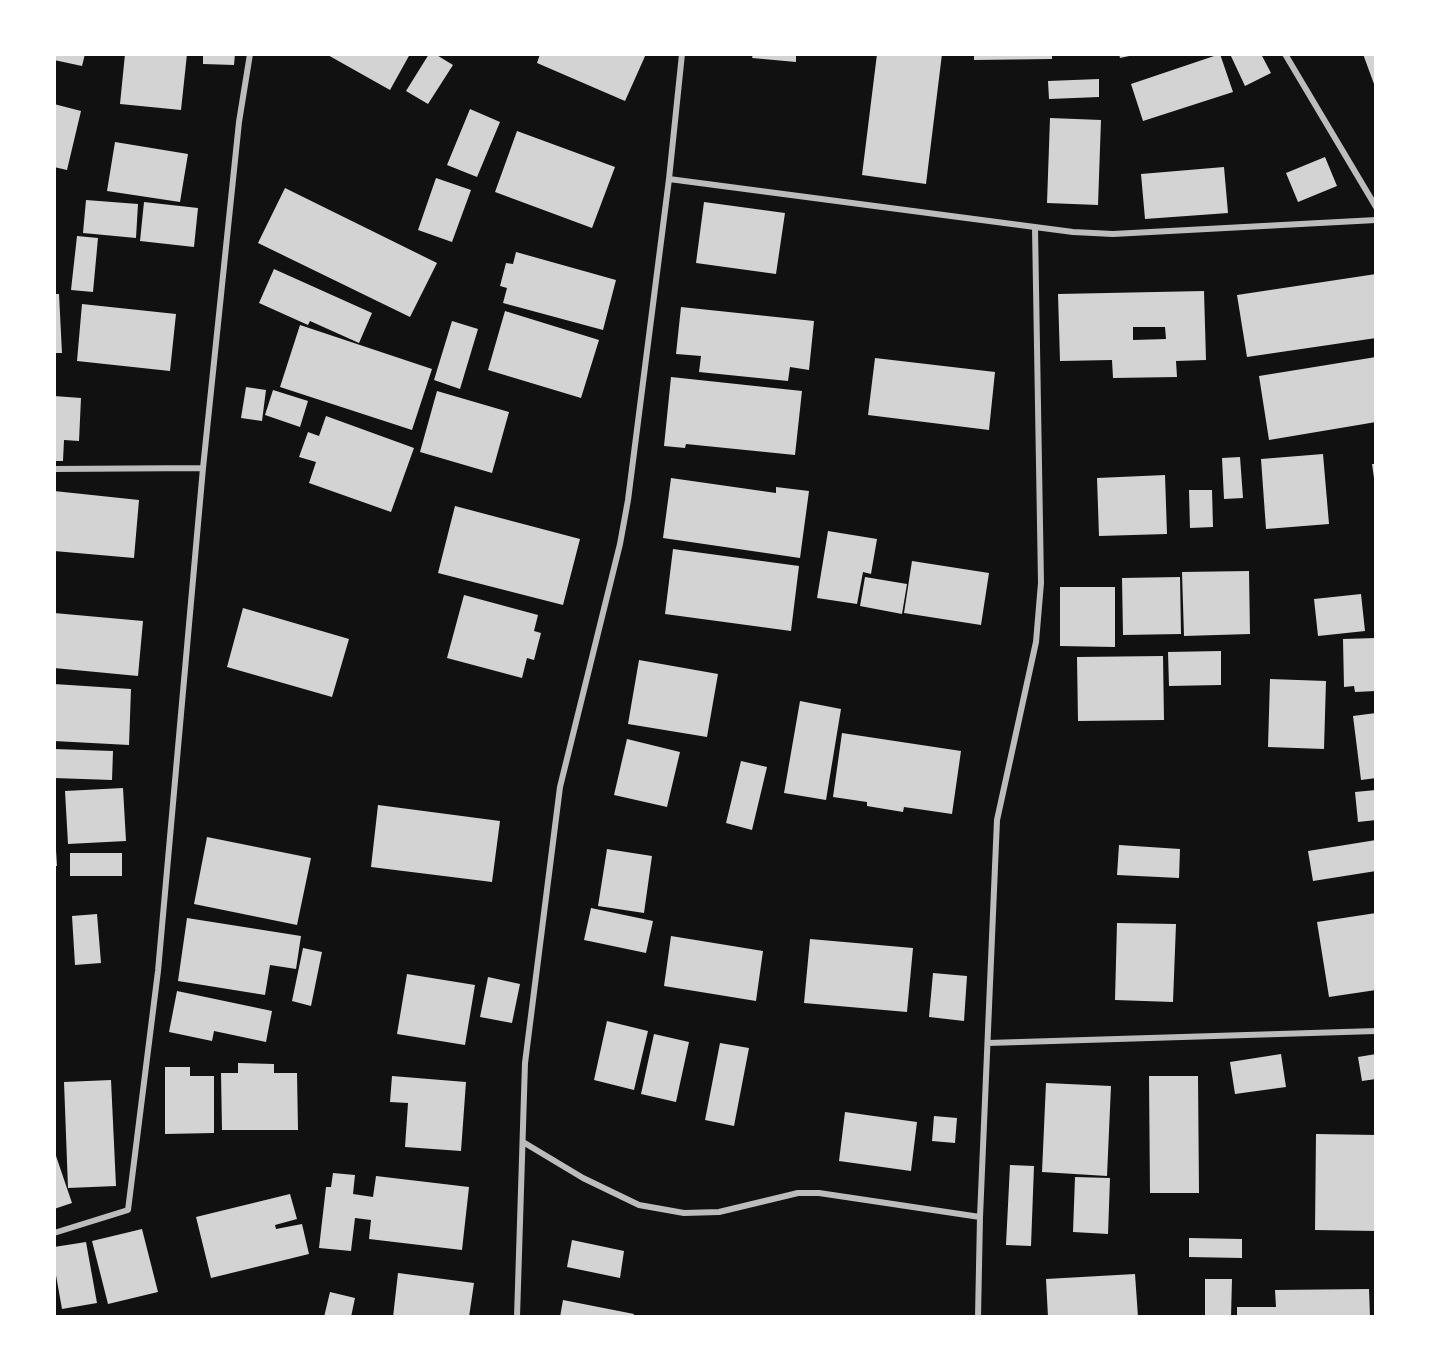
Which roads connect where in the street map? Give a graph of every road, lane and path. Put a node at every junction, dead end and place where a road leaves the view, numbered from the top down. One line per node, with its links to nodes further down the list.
1 (250, 54): 8 (street)
2 (682, 54): 4 (street)
3 (1285, 54): 5 (street)
4 (669, 179): 7 (street); 12 (street)
5 (1376, 207)
6 (1376, 220): 7 (street)
7 (1035, 228): 11 (street)
8 (203, 468): 9 (street); 14 (street)
9 (54, 469)
10 (1376, 1031): 11 (street)
11 (988, 1043): 13 (street)
12 (523, 1142): 13 (street); 15 (street)
13 (980, 1217): 16 (street)
14 (54, 1233)
15 (517, 1317)
16 (978, 1317)

